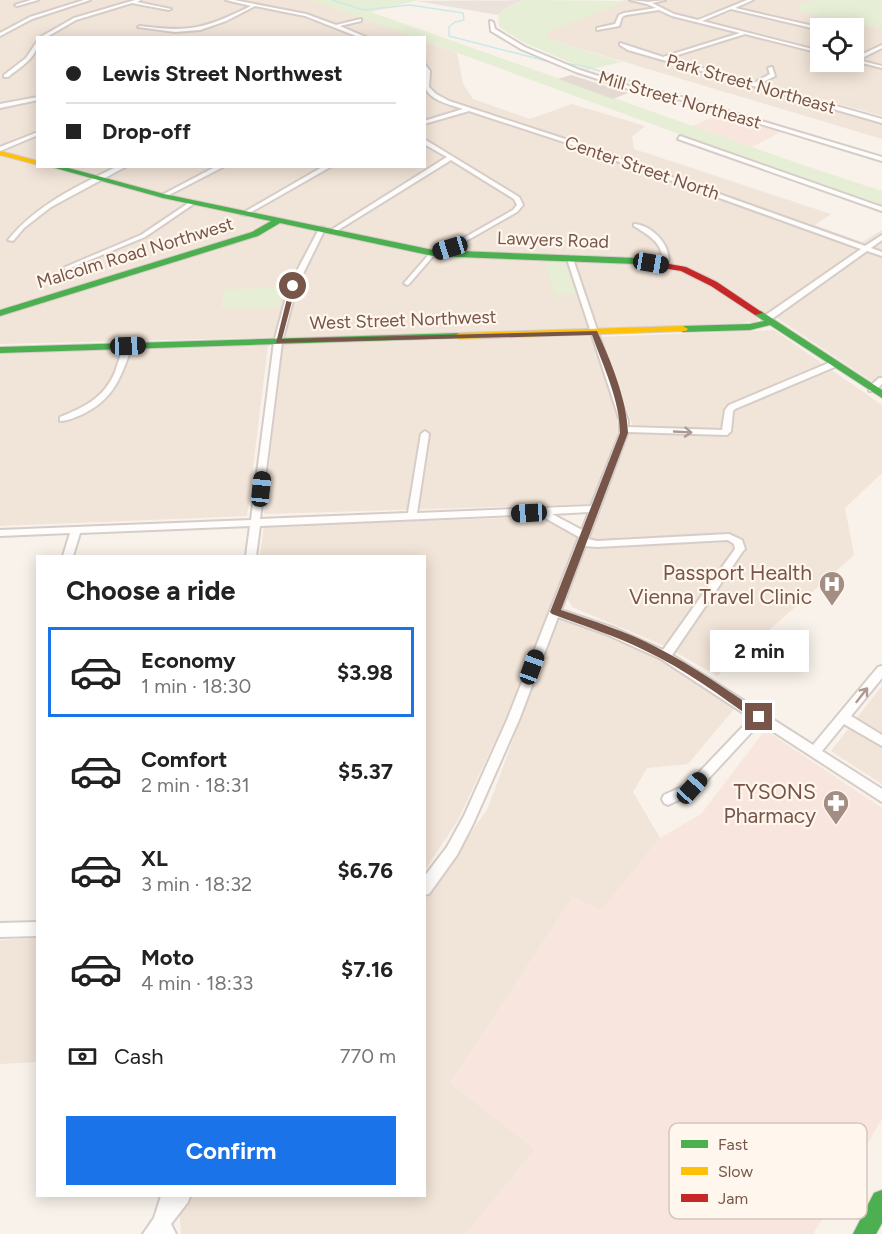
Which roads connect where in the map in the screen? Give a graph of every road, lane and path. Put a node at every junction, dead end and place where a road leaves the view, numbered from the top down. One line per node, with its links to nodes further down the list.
1 (36, 0): 12 (street)
2 (80, 0): 16 (street)
3 (88, 0): 16 (street)
4 (139, 0): 9 (street)
5 (228, 0): 11 (street)
6 (632, 0): 10 (street)
7 (663, 0): 10 (street)
8 (751, 0): 13 (street)
9 (132, 2): 14 (street); 19 (street)
10 (648, 3): 15 (street)
11 (255, 4): 23 (street); 24 (street)
12 (17, 5)
13 (730, 8): 21 (street); 25 (street)
14 (169, 9)
15 (659, 9): 21 (street); 26 (street)
16 (42, 12): 17 (street); 27 (street); 29 (street)
17 (55, 15)
18 (65, 17): 19 (street)
19 (75, 19): 30 (street)
20 (360, 20): 23 (street)
21 (699, 21): 28 (street)
22 (491, 22): 56 (street, Mill Street Northeast)
23 (335, 26): 31 (street)
24 (140, 27)
25 (810, 27)
26 (599, 29)
27 (0, 30)
28 (745, 33): 35 (street); 37 (street)
29 (0, 36)
30 (43, 36)
31 (361, 36)
32 (622, 44): 37 (street, Park Street Northeast)
33 (36, 45): 42 (street)
34 (882, 46): 36 (street)
35 (810, 49)
36 (864, 55)
37 (664, 58): 45 (street, Park Street Northeast)
38 (864, 62): 39 (street)
39 (882, 67)
40 (426, 68): 44 (street, Center Street North)
41 (770, 68): 45 (street)
42 (6, 76)
43 (426, 84): 48 (street, Center Street North)
44 (426, 84)
45 (756, 84): 49 (street, Park Street Northeast)
46 (36, 98): 47 (street)
47 (0, 106)
48 (469, 109): 50 (street); 72 (street, Center Street North)
49 (882, 121)
50 (426, 122)
51 (36, 134): 54 (street)
52 (680, 138): 65 (street)
53 (426, 142): 55 (street)
54 (0, 151): 57 (main road)
55 (451, 157): 69 (street); 73 (street)
56 (882, 159)
57 (36, 162)
58 (58, 168): 62 (main road, Lawyers Road)
59 (120, 168): 62 (street)
60 (218, 168): 63 (street)
61 (325, 168): 66 (street)
62 (99, 179): 63 (main road, Lawyers Road); 71 (street)
63 (163, 196): 64 (main road, Lawyers Road)
64 (192, 203): 66 (main road, Lawyers Road); 77 (street)
65 (882, 208)
66 (244, 214): 67 (main road, Lawyers Road)
67 (278, 221): 69 (main road, Lawyers Road); 79 (main road, Malcolm Road Northwest)
68 (636, 225): 76 (street)
69 (328, 230): 73 (main road, Lawyers Road); 82 (street)
70 (882, 237): 72 (street)
71 (11, 240)
72 (867, 248): 74 (street, Center Street North); 80 (street)
73 (433, 253): 75 (main road, Lawyers Road); 78 (street)
74 (882, 254)
75 (570, 259): 76 (main road, Lawyers Road); 81 (street)
76 (665, 265): 80 (main road, Lawyers Road)
77 (66, 268)
78 (407, 283)
79 (0, 313)
80 (768, 320): 81 (main road, West Street Northwest); 85 (main road, Lawyers Road)
81 (594, 333): 82 (main road, West Street Northwest); 88 (street)
82 (278, 342): 83 (main road, West Street Northwest); 93 (street)
83 (128, 346): 84 (main road, West Street Northwest); 87 (street)
84 (0, 350)
85 (834, 364): 86 (main road, Lawyers Road); 88 (street, one-way to 85)
86 (879, 388)
87 (63, 419)
88 (624, 429): 90 (street)
89 (425, 434): 92 (street)
90 (595, 509): 91 (street); 96 (street)
91 (541, 512): 92 (street); 96 (street)
92 (412, 515): 93 (street)
93 (257, 522): 94 (street); 98 (street)
94 (76, 531): 95 (street); 97 (street)
95 (0, 533)
96 (583, 539): 99 (street); 100 (street)
97 (68, 555)
98 (252, 555)
99 (555, 612): 100 (street); 108 (street)
100 (665, 656): 102 (street)
101 (882, 670): 103 (street, one-way to 101)
102 (759, 717): 105 (street); 107 (street)
103 (844, 718): 104 (street); 105 (street)
104 (882, 741)
105 (814, 752): 106 (street)
106 (882, 796)
107 (668, 799)
108 (426, 886)
109 (36, 929): 110 (street)
110 (0, 930)
111 (169, 1197): 114 (street)
112 (181, 1197): 114 (street)
113 (882, 1201): 115 (main road)
114 (160, 1230)
115 (864, 1234)

